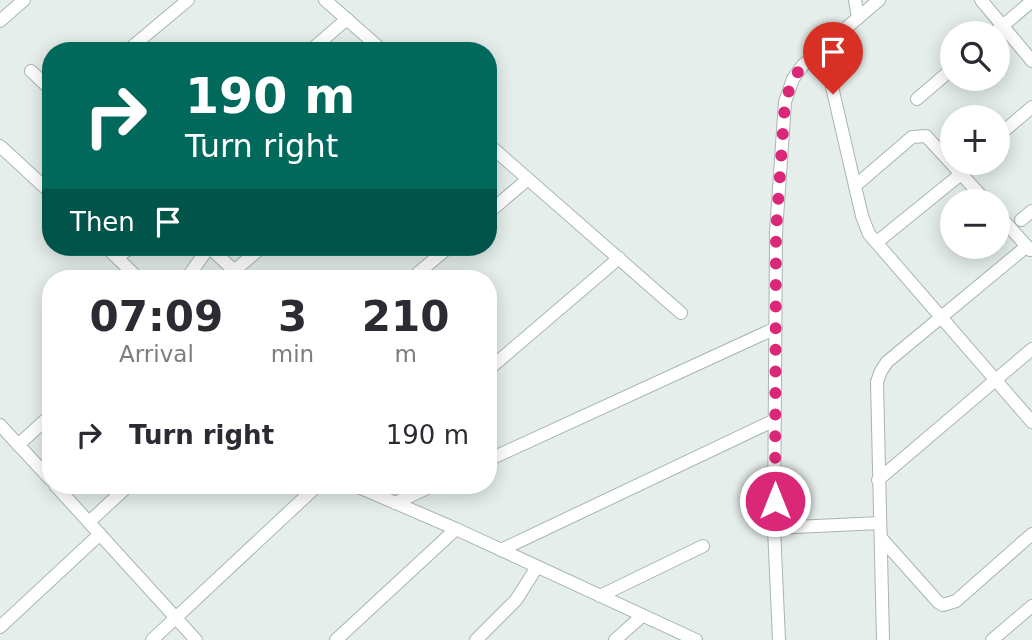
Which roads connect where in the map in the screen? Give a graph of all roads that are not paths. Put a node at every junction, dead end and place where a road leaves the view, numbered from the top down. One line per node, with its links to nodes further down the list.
1 (24, 0): 10 (street)
2 (188, 0): 14 (street)
3 (325, 0): 9 (street)
4 (855, 0): 8 (street)
5 (879, 0): 8 (street)
6 (981, 0): 11 (street)
7 (1032, 1): 12 (street)
8 (858, 18): 17 (street)
9 (347, 19): 15 (street); 16 (street)
10 (0, 21)
11 (994, 21)
12 (1009, 21)
13 (1010, 40): 18 (street)
14 (138, 42)
15 (320, 42)
16 (373, 42)
17 (822, 48): 32 (street); 51 (street)
18 (1032, 61)
19 (31, 71): 21 (street)
20 (940, 79): 22 (street)
21 (42, 81)
22 (917, 99)
23 (1032, 107): 24 (street)
24 (1010, 126)
25 (0, 146): 31 (street)
26 (940, 151): 32 (street)
27 (497, 152): 30 (street)
28 (960, 175): 38 (street)
29 (962, 175): 33 (street)
30 (528, 179): 34 (street); 44 (street)
31 (42, 185)
32 (855, 186): 38 (street)
33 (975, 189)
34 (497, 205)
35 (1032, 211): 36 (street)
36 (1021, 220)
37 (1010, 228): 39 (street)
38 (877, 242): 50 (street)
39 (1029, 249): 50 (street)
40 (219, 256): 46 (street)
41 (254, 256): 47 (street)
42 (438, 256): 48 (street)
43 (117, 257): 45 (street)
44 (619, 258): 49 (street); 53 (street)
45 (130, 270)
46 (234, 270)
47 (242, 270)
48 (422, 270)
49 (681, 313)
50 (942, 318): 54 (street); 62 (street)
51 (776, 328): 55 (street); 60 (street)
52 (1032, 349): 54 (street)
53 (497, 362)
54 (996, 380): 56 (street); 62 (street)
55 (775, 420): 71 (street); 77 (street)
56 (1032, 422)
57 (42, 423): 59 (street)
58 (0, 425): 59 (street)
59 (18, 445): 61 (street)
60 (497, 456)
61 (42, 470)
62 (878, 480): 70 (street)
63 (63, 494): 69 (street)
64 (119, 494): 69 (street)
65 (308, 494): 82 (street)
66 (374, 494): 68 (street)
67 (414, 494): 68 (street)
68 (395, 503): 72 (street)
69 (89, 522): 73 (street)
70 (880, 523): 71 (street); 75 (street)
71 (775, 528): 90 (street)
72 (456, 529): 77 (street); 86 (street)
73 (100, 534): 82 (street); 83 (street)
74 (1032, 534): 75 (street)
75 (881, 538): 91 (street)
76 (703, 546): 79 (street)
77 (501, 550): 78 (street)
78 (537, 567): 79 (street); 87 (street)
79 (600, 596): 81 (street)
80 (1032, 606): 92 (street)
81 (642, 615): 88 (street); 89 (street)
82 (177, 618): 84 (street); 85 (street)
83 (0, 626)
84 (152, 640)
85 (196, 640)
86 (336, 640)
87 (476, 640)
88 (615, 640)
89 (696, 640)
90 (779, 640)
91 (883, 640)
92 (992, 640)

